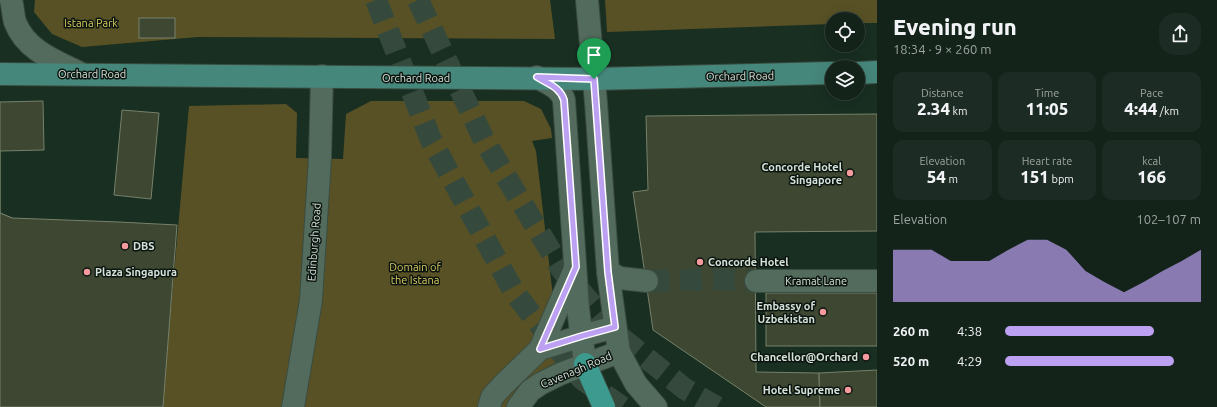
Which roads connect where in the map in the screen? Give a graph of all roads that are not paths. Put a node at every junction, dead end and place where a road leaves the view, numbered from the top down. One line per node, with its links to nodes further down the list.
1 (12, 0): 7 (street)
2 (587, 0): 10 (street)
3 (865, 72): 4 (main road)
4 (877, 72)
5 (825, 73): 10 (main road, Orchard Road)
6 (0, 74): 7 (main road, Orchard Road)
7 (82, 74): 8 (main road, Orchard Road)
8 (322, 76): 9 (main road, Orchard Road); 21 (street, Edinburgh Road)
9 (537, 77): 10 (main road, Orchard Road); 11 (street)
10 (594, 79): 12 (street)
11 (576, 267): 17 (street); 18 (street)
12 (608, 272): 13 (street); 16 (street)
13 (647, 281)
14 (756, 281): 15 (street, Kramat Lane)
15 (877, 281)
16 (615, 327): 17 (street); 19 (street)
17 (582, 336): 18 (street); 20 (street)
18 (540, 349): 22 (street)
19 (619, 352): 20 (street, Cavenagh Road); 25 (street)
20 (585, 364): 23 (street, Cavenagh Road); 24 (highway)
21 (293, 407)
22 (489, 407)
23 (518, 407)
24 (604, 407)
25 (656, 407)

